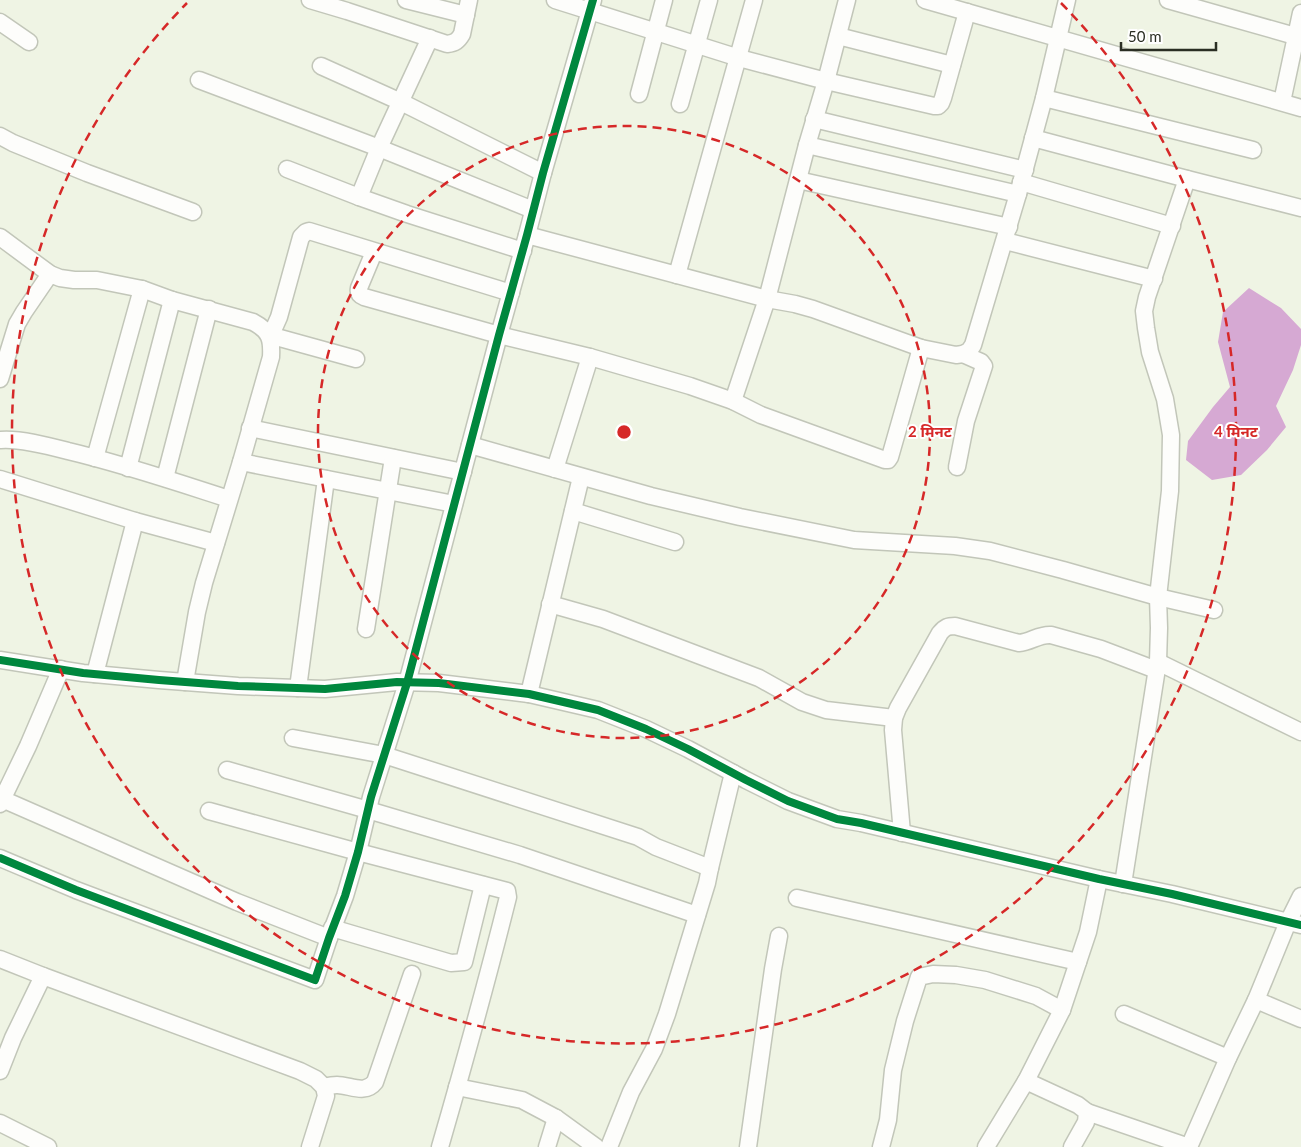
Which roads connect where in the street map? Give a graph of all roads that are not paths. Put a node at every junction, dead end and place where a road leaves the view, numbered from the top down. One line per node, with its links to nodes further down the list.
1 (310, 0): 11 (street)
2 (406, 0): 13 (street)
3 (555, 0): 12 (street)
4 (664, 0): 18 (street)
5 (709, 0): 24 (street)
6 (754, 0): 25 (street)
7 (847, 0): 19 (street)
8 (925, 0): 15 (street)
9 (1068, 0): 22 (street)
10 (1168, 0): 14 (street)
11 (348, 5): 21 (street)
12 (591, 5): 18 (street); 43 (street)
13 (468, 7): 21 (street)
14 (1214, 7): 20 (street)
15 (967, 12): 22 (street); 26 (street)
16 (1301, 13): 20 (street)
17 (0, 22): 23 (street)
18 (656, 32): 24 (street); 30 (street)
19 (838, 36): 26 (street); 29 (street)
20 (1295, 36): 33 (street)
21 (430, 38): 32 (street)
22 (1058, 38): 31 (street); 33 (street)
23 (28, 42)
24 (697, 45): 25 (street); 34 (street)
25 (739, 58): 29 (street); 57 (street)
26 (952, 65): 29 (street)
27 (321, 66): 32 (street)
28 (199, 80): 40 (street)
29 (826, 81): 36 (street)
30 (639, 94)
31 (1044, 98): 38 (street); 41 (street)
32 (401, 102): 40 (street); 43 (street)
33 (1282, 102): 35 (street)
34 (680, 104)
35 (1301, 108)
36 (814, 119): 39 (street); 46 (street)
37 (0, 136): 50 (street)
38 (1033, 138): 44 (street); 46 (street)
39 (807, 145): 45 (street); 46 (street)
40 (379, 148): 47 (street); 49 (street)
41 (1253, 150)
42 (287, 169): 47 (street)
43 (543, 173): 49 (street)
44 (1187, 179): 48 (street); 51 (street)
45 (798, 180): 52 (street); 61 (street)
46 (1021, 182): 51 (street); 52 (street)
47 (359, 197): 54 (street)
48 (1301, 208)
49 (533, 210): 54 (street)
50 (193, 212)
51 (1172, 226): 58 (street)
52 (1007, 234): 58 (street); 67 (street)
53 (0, 237): 56 (street)
54 (525, 243): 57 (street); 60 (street)
55 (374, 252): 60 (street); 64 (street); 65 (street)
56 (50, 274): 59 (street); 70 (street)
57 (677, 275): 61 (street)
58 (1154, 279): 93 (street)
59 (142, 289): 62 (street); 75 (street)
60 (511, 293): 65 (street)
61 (767, 299): 66 (street); 71 (street)
62 (172, 300): 63 (street); 79 (street)
63 (209, 309): 64 (street); 83 (street)
64 (268, 334): 69 (street); 72 (street)
65 (499, 335): 68 (street); 74 (street)
66 (921, 348): 67 (street); 71 (street)
67 (963, 354): 78 (street)
68 (590, 357): 71 (street); 80 (street)
69 (356, 359)
70 (0, 379)
71 (733, 401)
72 (250, 428): 76 (street); 77 (street)
73 (0, 440): 75 (street)
74 (470, 445): 80 (street); 81 (street)
75 (95, 458): 79 (street)
76 (393, 458): 81 (street); 86 (street)
77 (241, 462): 85 (street); 87 (street)
78 (957, 467)
79 (128, 468): 83 (street)
80 (555, 468): 82 (street)
81 (463, 472): 88 (street)
82 (581, 477): 89 (street); 93 (street)
83 (166, 478): 87 (street)
84 (0, 479): 90 (street)
85 (326, 479): 86 (street); 103 (street)
86 (388, 491): 88 (street); 96 (street)
87 (230, 499): 92 (street)
88 (454, 504): 102 (street)
89 (573, 511): 91 (street); 94 (street)
90 (135, 521): 92 (street); 100 (street)
91 (674, 542)
92 (216, 543): 101 (street)
93 (1158, 597): 95 (street); 98 (street)
94 (550, 604): 104 (street); 105 (street)
95 (1214, 610)
96 (366, 628)
97 (0, 660): 99 (street)
98 (1158, 662): 105 (street); 106 (street); 119 (street)
99 (60, 669): 100 (street); 111 (street)
100 (95, 674): 101 (street)
101 (185, 682): 103 (street)
102 (407, 682): 103 (street); 104 (street); 108 (street)
103 (298, 688)
104 (529, 694): 110 (street)
105 (894, 718): 114 (street)
106 (1301, 732)
107 (293, 738): 108 (street)
108 (384, 755): 112 (street); 117 (street)
109 (227, 770): 112 (street)
110 (733, 773): 114 (street); 117 (street)
111 (1, 802): 125 (street)
112 (368, 810): 115 (street); 123 (street)
113 (209, 812): 115 (street)
114 (902, 833): 118 (street)
115 (358, 852): 120 (street); 125 (street)
116 (0, 858): 125 (street)
117 (710, 868): 123 (street)
118 (1099, 879): 119 (street); 128 (street)
119 (1123, 884): 124 (street)
120 (483, 885): 125 (street); 139 (street)
121 (1301, 896): 124 (street)
122 (797, 898): 128 (street)
123 (697, 915): 148 (street)
124 (1295, 923): 131 (street)
125 (330, 933)
126 (779, 936): 149 (street)
127 (0, 959): 130 (street)
128 (1078, 962): 132 (street)
129 (412, 974): 138 (street)
130 (43, 976): 136 (street); 138 (street)
131 (1256, 1000): 134 (street); 135 (street)
132 (1062, 1010): 137 (street); 150 (street)
133 (1124, 1014): 135 (street)
134 (1301, 1019)
135 (1228, 1058): 153 (street)
136 (0, 1070)
137 (1026, 1080): 140 (street); 151 (street)
138 (324, 1087): 144 (street)
139 (458, 1087): 141 (street); 145 (street)
140 (1087, 1112): 152 (street); 153 (street)
141 (556, 1118): 146 (street); 147 (street)
142 (0, 1123): 143 (street)
143 (48, 1147)
144 (310, 1147)
145 (440, 1147)
146 (547, 1147)
147 (596, 1147)
148 (609, 1147)
149 (748, 1147)
150 (881, 1147)
151 (986, 1147)
152 (1072, 1147)
153 (1189, 1147)

